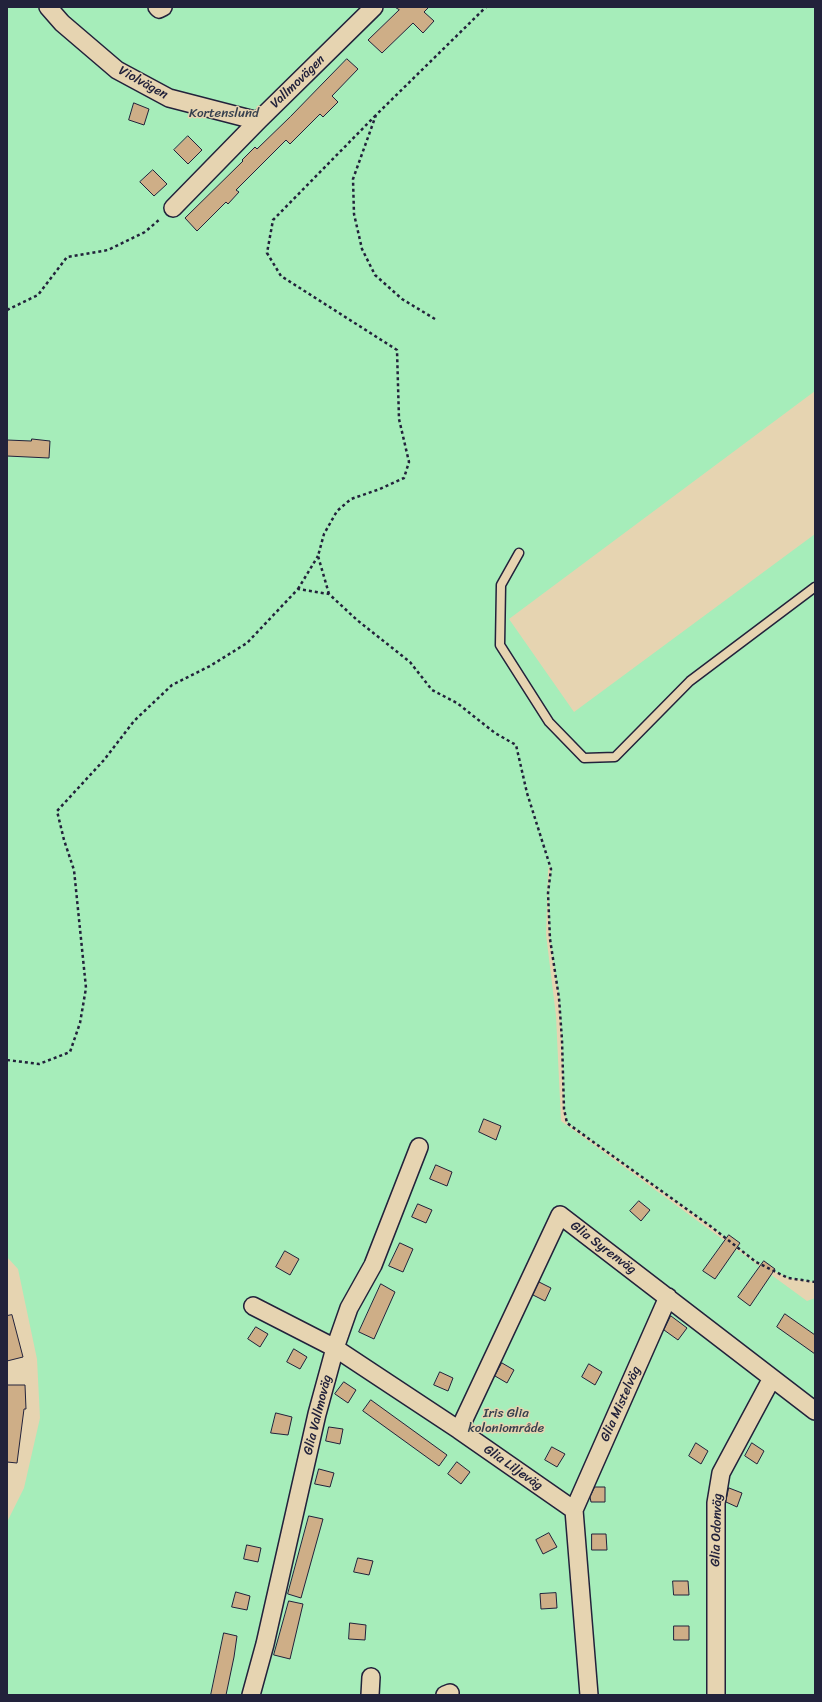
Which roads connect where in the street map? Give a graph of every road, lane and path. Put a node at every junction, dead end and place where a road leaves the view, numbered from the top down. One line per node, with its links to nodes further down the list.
1 (48, 7): 5 (street, Violvägen)
2 (374, 7): 5 (street, Vallmovägen)
3 (486, 7): 4 (path)
4 (376, 115): 8 (path); 10 (path)
5 (258, 121): 6 (street, Vallmovägen)
6 (173, 208): 7 (path)
7 (7, 310)
8 (435, 319)
9 (519, 553): 11 (lane)
10 (318, 556): 12 (path); 13 (path)
11 (815, 586)
12 (298, 589): 13 (path); 14 (path)
13 (328, 594): 16 (path)
14 (7, 1060)
15 (419, 1147): 19 (street, Glia Vallmoväg)
16 (815, 1282)
17 (668, 1297): 20 (street, Glia Syrenväg); 22 (street, Glia Syrenväg); 23 (street, Glia Mistelväg)
18 (253, 1306): 19 (street, Glia Liljeväg)
19 (335, 1348): 22 (street, Glia Liljeväg); 25 (street, Glia Vallmoväg)
20 (772, 1378): 21 (street, Glia Syrenväg); 28 (street, Glia Odonväg)
21 (815, 1411)
22 (459, 1430): 23 (street, Glia Liljeväg)
23 (574, 1510): 27 (street)
24 (371, 1677): 26 (street)
25 (251, 1695)
26 (370, 1695)
27 (589, 1695)
28 (716, 1695)

